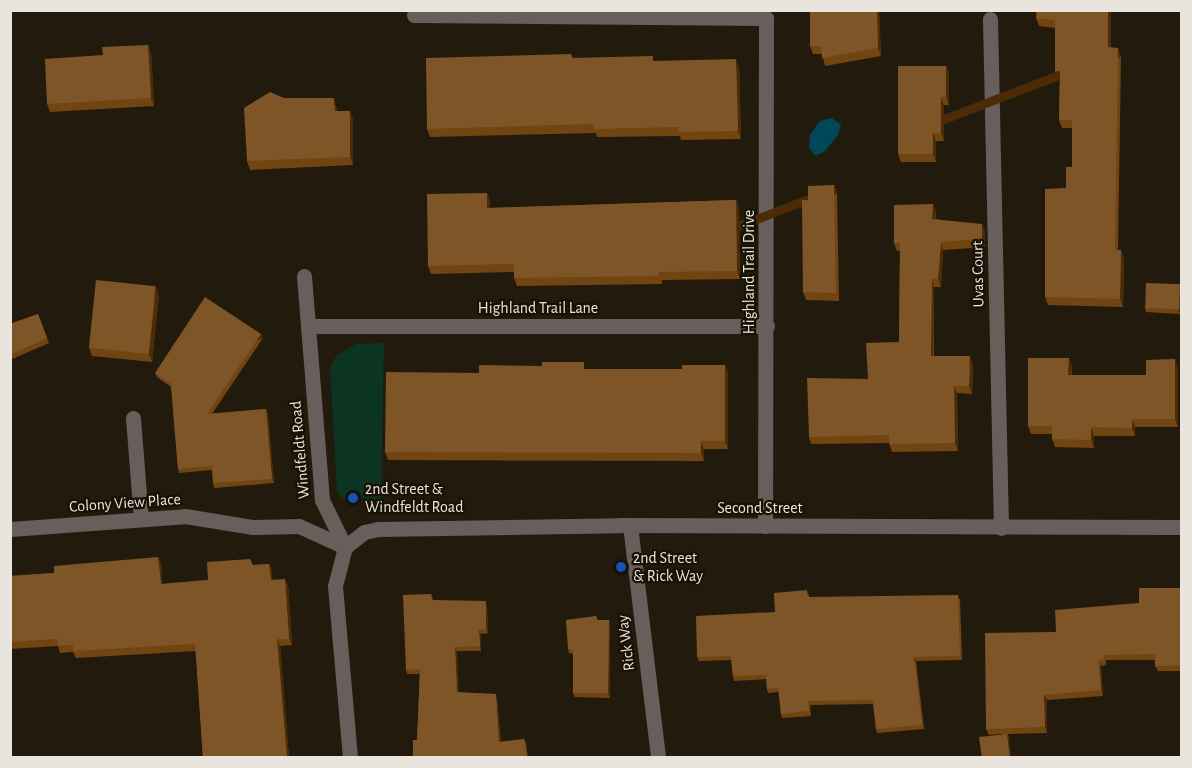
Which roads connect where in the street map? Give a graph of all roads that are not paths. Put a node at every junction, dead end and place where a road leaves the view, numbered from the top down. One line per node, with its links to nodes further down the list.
1 (414, 15): 5 (street, Highland Trail Drive)
2 (990, 19): 11 (street, Uvas Court)
3 (304, 276): 4 (street, Windfeldt Road)
4 (308, 326): 5 (street, Highland Trail Lane); 13 (street, Windfeldt Road)
5 (767, 326): 9 (street, Highland Trail Drive)
6 (133, 418): 7 (street)
7 (141, 519): 12 (street, Colony View Place); 13 (street, Colony View Place)
8 (630, 525): 9 (street, Second Street); 13 (street, Second Street); 15 (street, Rick Way)
9 (765, 526): 11 (street, Second Street)
10 (1182, 527): 11 (street, Second Street)
11 (1001, 528)
12 (10, 529)
13 (345, 547): 14 (street)
14 (350, 758)
15 (658, 758)

